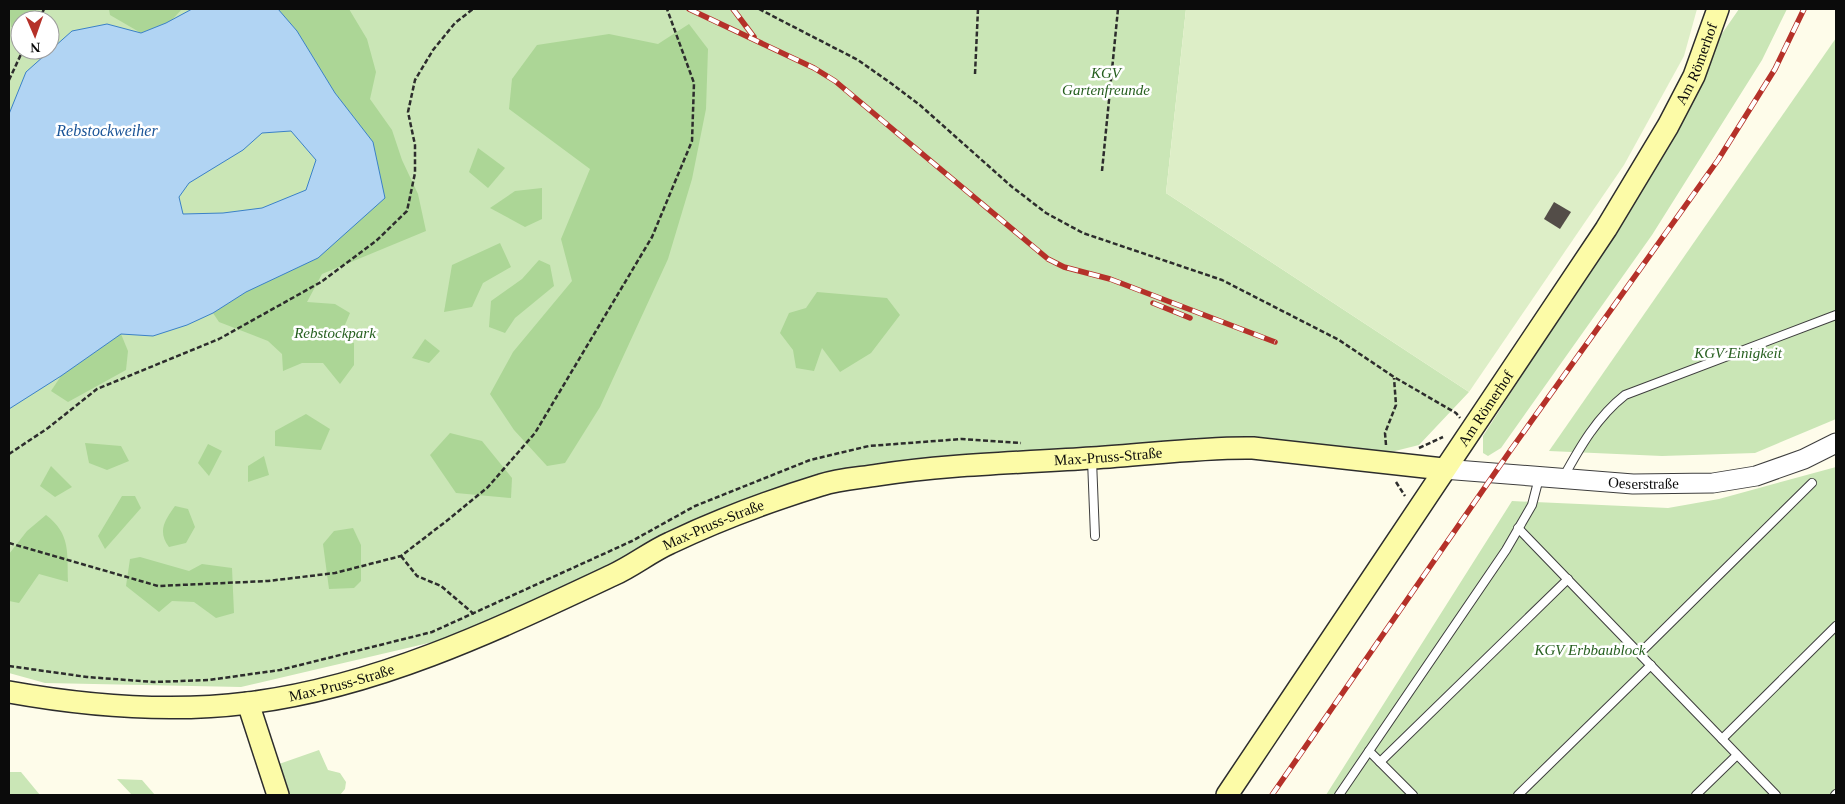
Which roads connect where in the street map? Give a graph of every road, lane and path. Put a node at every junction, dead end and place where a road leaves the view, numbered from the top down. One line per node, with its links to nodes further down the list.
1 (473, 9): 15 (path)
2 (667, 9): 25 (path)
3 (759, 9): 12 (path)
4 (978, 9): 8 (path)
5 (1118, 9): 10 (path)
6 (1718, 9): 18 (main road, Am Römerhof)
7 (18, 60): 9 (path)
8 (975, 74)
9 (9, 80)
10 (1102, 171)
11 (1836, 315): 20 (lane)
12 (1394, 377): 13 (path); 17 (path)
13 (1461, 419)
14 (1836, 443): 20 (street, Oeserstraße)
15 (9, 454)
16 (1092, 458): 17 (main road, Max-Pruss-Straße); 23 (lane); 34 (main road, Max-Pruss-Straße)
17 (1386, 462): 18 (main road, Max-Pruss-Straße)
18 (1443, 469): 19 (street, Oeserstraße); 40 (main road, Am Römerhof)
19 (1539, 478): 20 (street, Oeserstraße); 22 (lane)
20 (1562, 480)
21 (1812, 483): 30 (lane)
22 (1518, 528): 26 (lane); 36 (lane)
23 (1095, 536)
24 (9, 543): 25 (path)
25 (401, 556): 27 (path)
26 (1568, 579): 30 (lane); 38 (lane)
27 (474, 615): 28 (path); 32 (path)
28 (479, 622)
29 (1836, 626): 35 (lane)
30 (1640, 653): 31 (lane)
31 (1651, 665): 35 (lane); 43 (lane)
32 (9, 666)
33 (9, 692): 34 (main road, Max-Pruss-Straße)
34 (248, 703): 39 (main road)
35 (1722, 739): 37 (lane)
36 (1369, 751): 38 (lane); 41 (lane)
37 (1738, 755): 44 (lane); 45 (lane)
38 (1380, 762): 42 (lane)
39 (278, 795)
40 (1227, 795)
41 (1338, 795)
42 (1413, 795)
43 (1518, 795)
44 (1696, 795)
45 (1776, 795)

